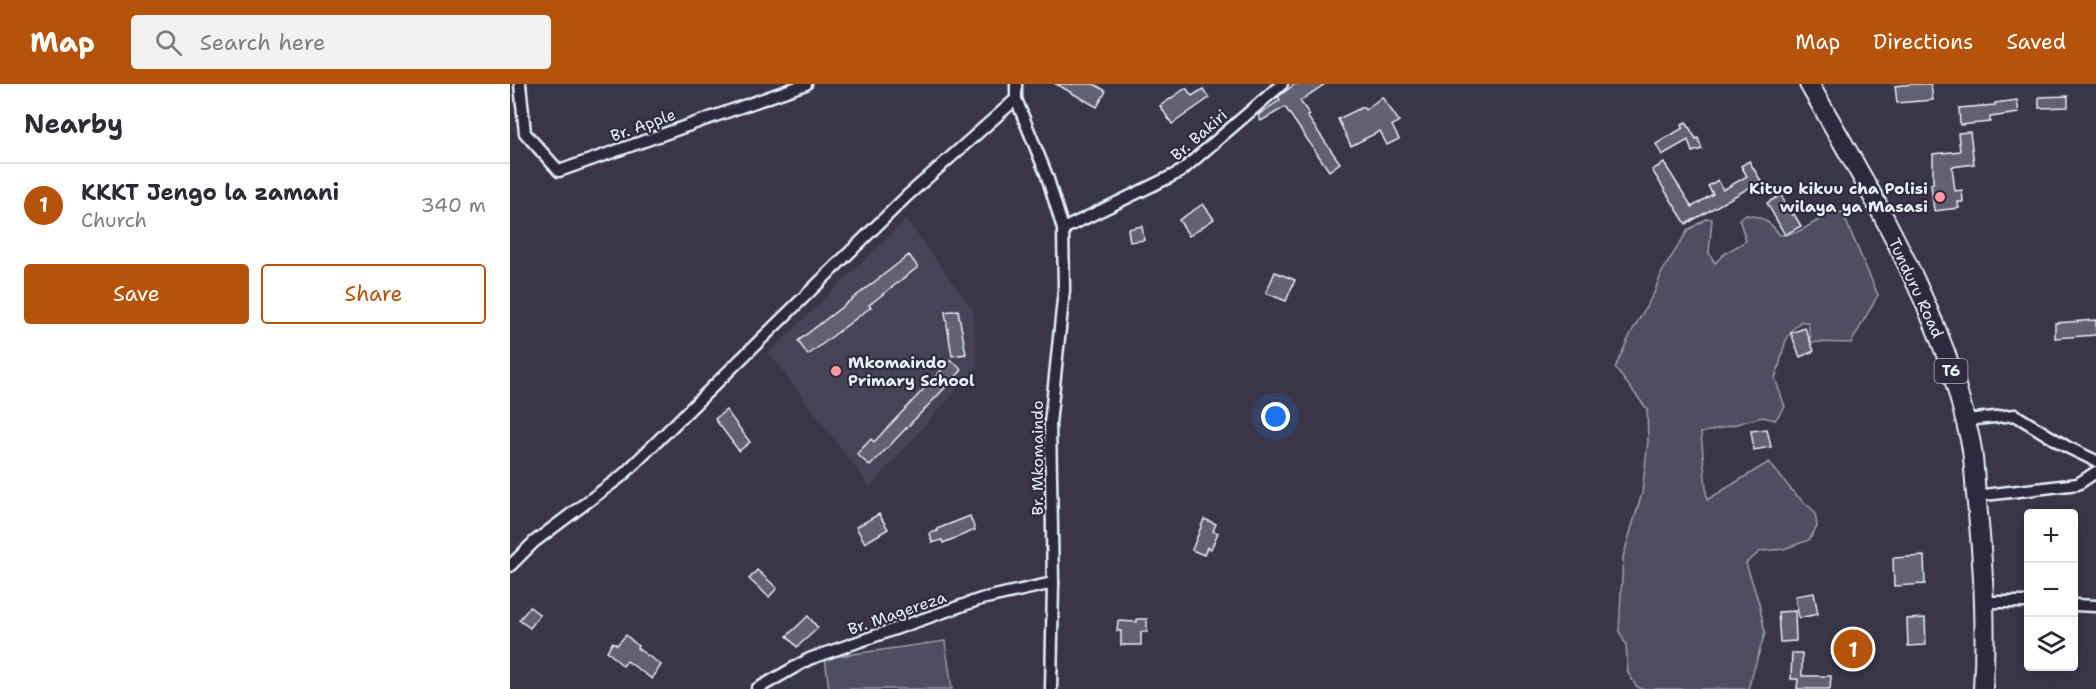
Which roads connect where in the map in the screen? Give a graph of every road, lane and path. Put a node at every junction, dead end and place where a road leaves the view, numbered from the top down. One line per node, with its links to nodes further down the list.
1 (520, 84): 2 (street, Br. Apple)
2 (806, 84)
3 (1016, 84): 6 (street)
4 (1282, 84): 7 (street, Br. Bakiri)
5 (1809, 84): 8 (highway, Tunduru Road / T6)
6 (1016, 99): 7 (street); 12 (street)
7 (1063, 229): 13 (street, Br. Mkomaindo)
8 (1965, 420): 9 (street); 11 (highway, Tunduru Road / T6)
9 (2096, 461)
10 (2096, 472): 11 (street)
11 (1976, 496): 14 (highway, Tunduru Road / T6)
12 (510, 566)
13 (1053, 583): 18 (street, Br. Magereza); 19 (street, Br. Mkomaindo)
14 (1983, 602): 15 (street); 20 (highway, Tunduru Road / T6)
15 (2024, 602)
16 (2078, 605): 17 (street)
17 (2096, 606)
18 (757, 689)
19 (1051, 689)
20 (1983, 689)

